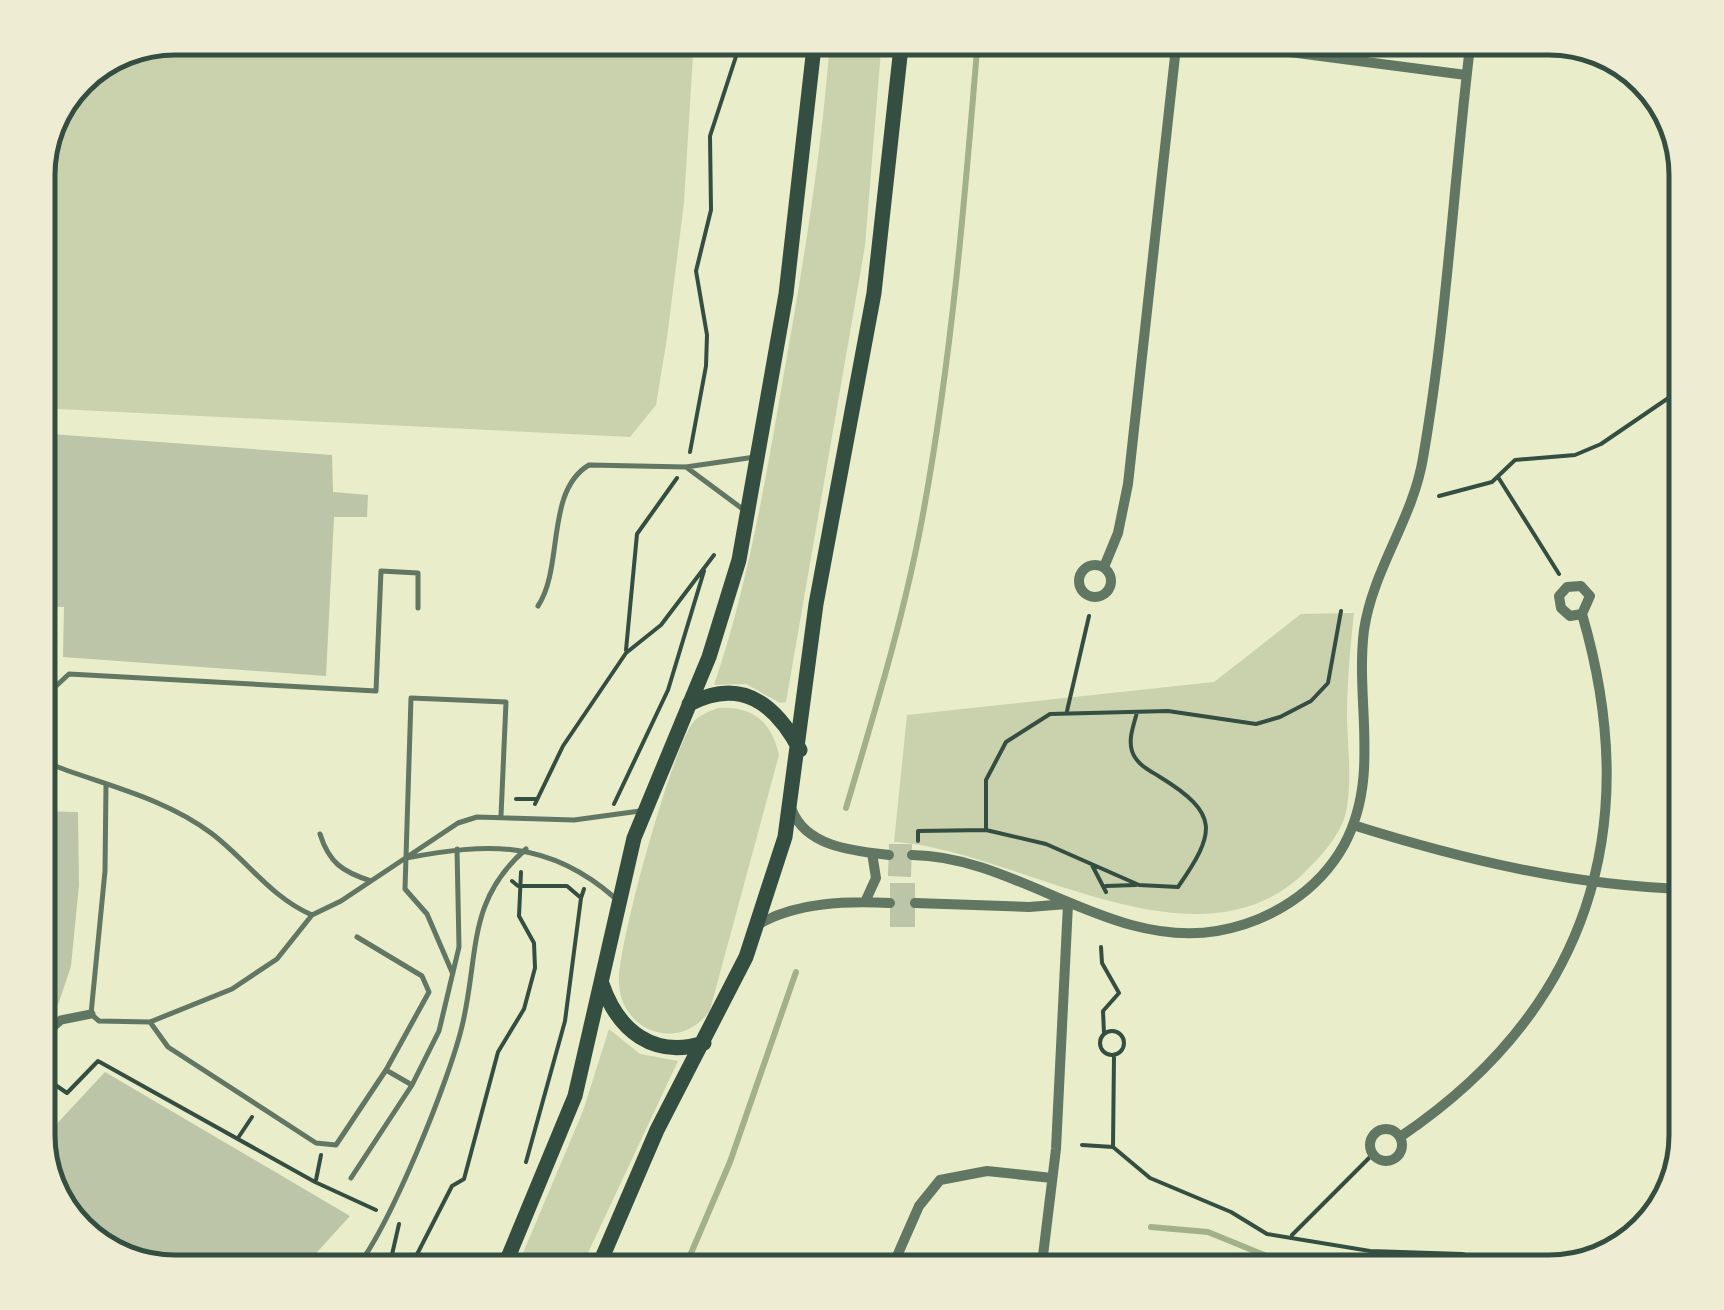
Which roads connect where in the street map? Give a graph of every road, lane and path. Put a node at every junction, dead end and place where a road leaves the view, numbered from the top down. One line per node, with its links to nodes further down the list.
1 (736, 55): 10 (path)
2 (814, 55): 9 (main road)
3 (900, 55): 27 (main road)
4 (1178, 55): 15 (street)
5 (1311, 55): 7 (street)
6 (1469, 55): 7 (street)
7 (1466, 75): 34 (street)
8 (1669, 398): 11 (path)
9 (758, 456): 10 (lane); 13 (main road)
10 (686, 467): 13 (lane); 18 (lane); 23 (path)
11 (1498, 477): 12 (path); 17 (path)
12 (1439, 496)
13 (748, 512): 24 (main road)
14 (714, 555): 16 (path)
15 (1104, 567)
16 (705, 568): 23 (path); 33 (path)
17 (1567, 587): 21 (street); 21 (street)
18 (538, 606)
19 (418, 608): 28 (lane)
20 (1342, 611): 26 (path)
21 (1582, 614): 46 (street)
22 (1089, 616): 25 (path)
23 (626, 653): 29 (path)
24 (689, 704): 27 (main road); 31 (main road)
25 (1067, 711): 26 (path); 35 (path)
26 (1137, 712): 47 (path)
27 (800, 750): 30 (main road)
28 (106, 786): 55 (lane); 61 (lane)
29 (501, 798): 32 (lane); 42 (lane)
30 (792, 809): 39 (street); 56 (main road)
31 (644, 810): 33 (lane); 50 (main road)
32 (501, 816): 33 (lane); 42 (lane)
33 (610, 818)
34 (1353, 826): 46 (street); 54 (street)
35 (986, 830): 41 (path); 43 (path)
36 (320, 834): 45 (lane)
37 (457, 849): 38 (lane); 42 (lane); 59 (lane)
38 (526, 849): 44 (lane); 84 (lane)
39 (872, 853): 40 (street); 51 (street)
40 (889, 855)
41 (915, 855): 54 (street)
42 (403, 859): 45 (lane); 59 (lane)
43 (1092, 864): 47 (path); 47 (path)
44 (589, 875): 49 (path); 50 (lane)
45 (372, 880): 55 (lane)
46 (1596, 882): 48 (street); 71 (street)
47 (1139, 885)
48 (1669, 888)
49 (581, 898): 77 (path); 86 (path)
50 (617, 900): 60 (main road)
51 (865, 902): 52 (street); 56 (street)
52 (890, 903)
53 (915, 903): 54 (street)
54 (1068, 904): 79 (street)
55 (312, 916): 62 (lane)
56 (759, 924): 65 (main road)
57 (357, 937): 67 (lane)
58 (1101, 947): 64 (path)
59 (452, 972): 68 (lane)
60 (601, 980): 65 (main road); 87 (main road)
61 (91, 1014): 62 (lane); 63 (street)
62 (150, 1022): 70 (lane)
63 (55, 1025)
64 (1104, 1034): 66 (path); 66 (path)
65 (704, 1044): 88 (main road)
66 (1114, 1055): 75 (path)
67 (386, 1070): 68 (lane); 74 (lane)
68 (412, 1084): 78 (lane)
69 (55, 1085): 72 (path)
70 (260, 1106): 72 (path); 74 (lane)
71 (1400, 1137): 76 (street); 76 (street)
72 (238, 1138): 80 (path)
73 (1082, 1145): 75 (path)
74 (323, 1146): 80 (path)
75 (1113, 1147): 83 (path)
76 (1373, 1154): 83 (path)
77 (523, 1172)
78 (351, 1178)
79 (1052, 1178): 89 (street); 90 (street)
80 (316, 1182): 81 (path)
81 (371, 1207)
82 (396, 1219): 85 (path)
83 (1292, 1235): 91 (path)
84 (365, 1255)
85 (392, 1255)
86 (417, 1255)
87 (509, 1255)
88 (603, 1255)
89 (897, 1255)
90 (1043, 1255)
91 (1466, 1255)

